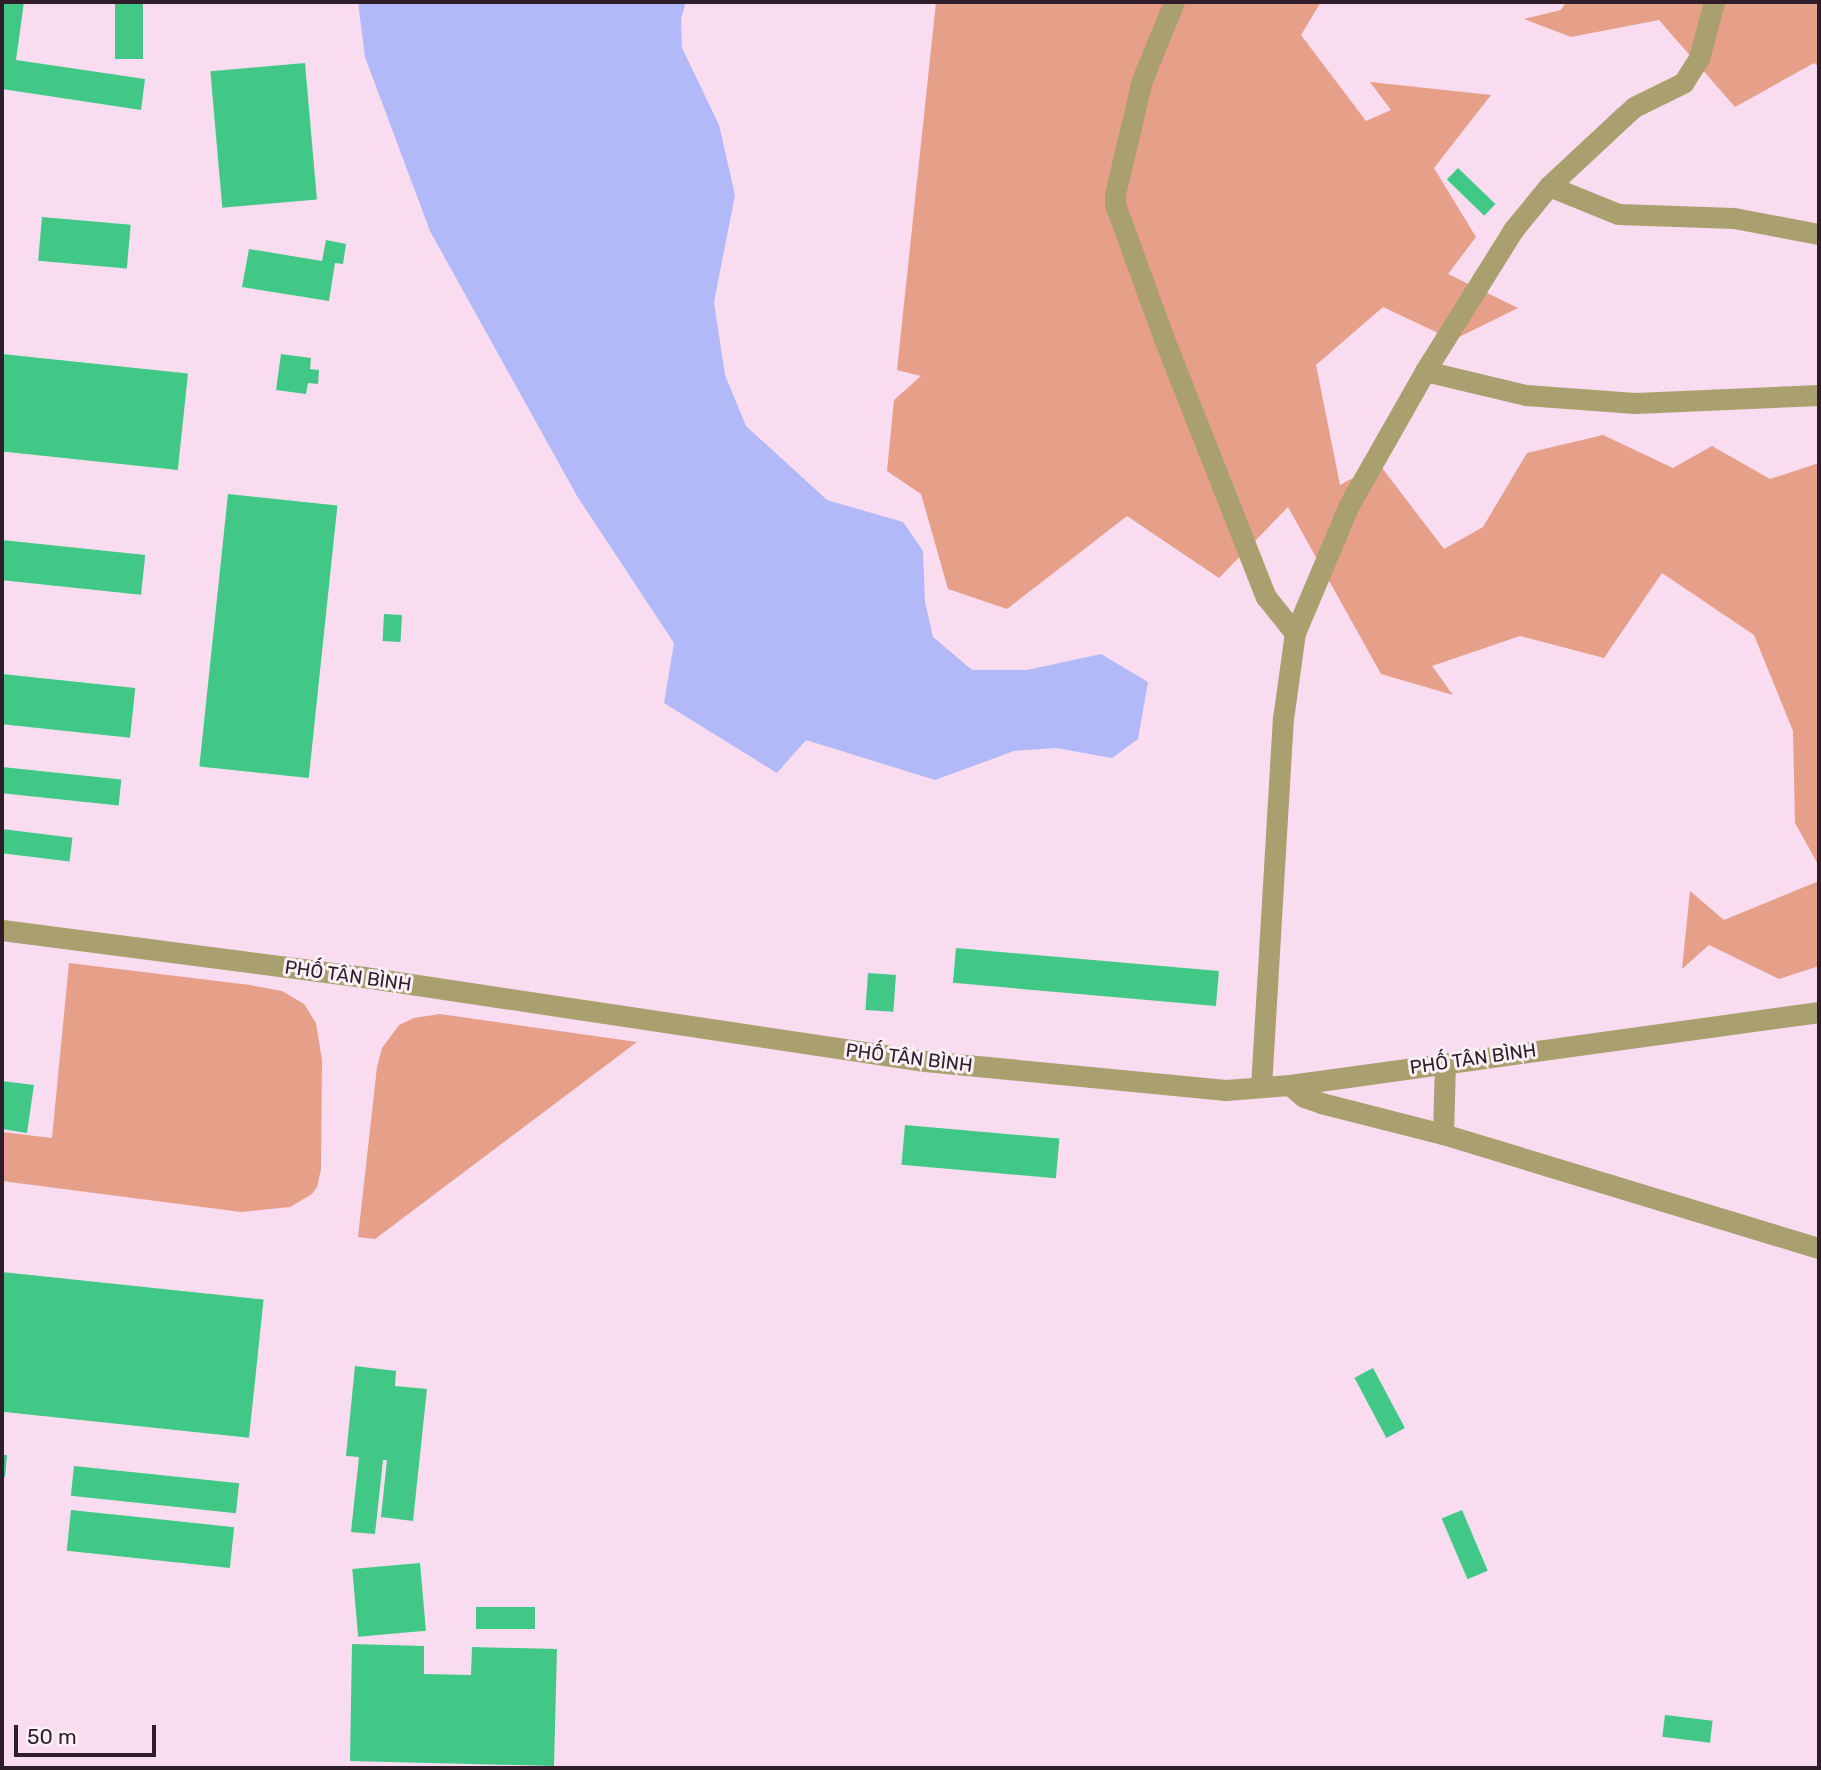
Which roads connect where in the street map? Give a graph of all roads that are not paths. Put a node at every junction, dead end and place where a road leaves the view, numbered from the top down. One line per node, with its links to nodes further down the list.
1 (1174, 2): 7 (street)
2 (1714, 2): 3 (street)
3 (1549, 186): 4 (street); 5 (street)
4 (1819, 234)
5 (1425, 371): 6 (street); 7 (street)
6 (1819, 395)
7 (1295, 633): 12 (street)
8 (2, 930): 12 (street, PHỐ TÂN BÌNH)
9 (1819, 1012): 10 (street, PHỐ TÂN BÌNH)
10 (1445, 1064): 11 (street, PHỐ TÂN BÌNH); 13 (street)
11 (1290, 1085): 12 (street, PHỐ TÂN BÌNH); 13 (street)
12 (1261, 1087)
13 (1443, 1134): 14 (street)
14 (1819, 1248)

